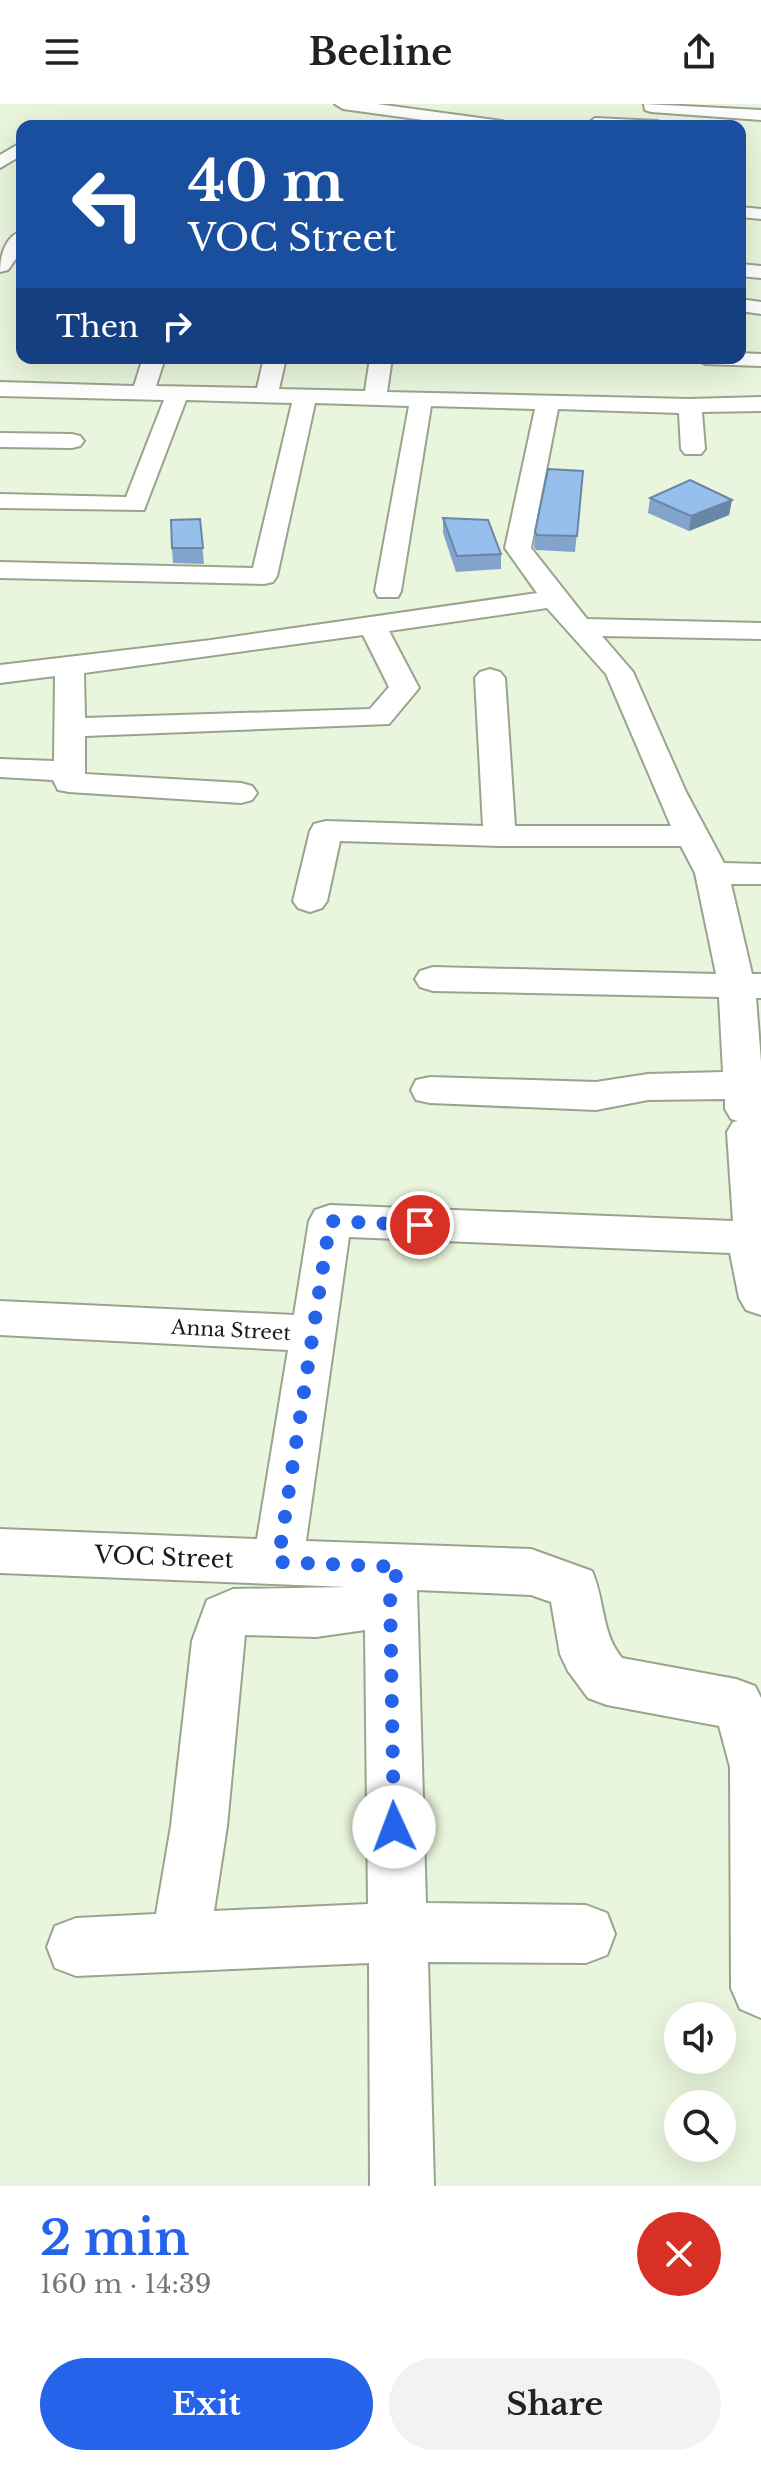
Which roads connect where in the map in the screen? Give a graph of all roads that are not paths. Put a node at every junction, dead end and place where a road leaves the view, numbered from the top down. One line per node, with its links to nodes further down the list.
1 (343, 104): 4 (street)
2 (448, 104): 7 (street)
3 (652, 105): 5 (street)
4 (379, 107): 6 (street)
5 (761, 115)
6 (412, 120)
7 (416, 120)
8 (16, 143): 9 (street)
9 (0, 163)
10 (16, 245): 11 (street)
11 (0, 266)
12 (152, 364): 16 (street)
13 (274, 364): 18 (street)
14 (380, 364): 20 (street)
15 (0, 389): 16 (street)
16 (143, 392): 17 (street)
17 (178, 393): 18 (street); 28 (street)
18 (267, 395): 19 (street)
19 (305, 396): 20 (street); 29 (street)
20 (375, 398): 21 (street)
21 (421, 401): 22 (street); 30 (street)
22 (548, 402): 24 (street); 31 (street)
23 (761, 404): 24 (street)
24 (690, 406): 27 (street)
25 (0, 440): 26 (street)
26 (72, 441)
27 (693, 449)
28 (0, 501)
29 (0, 570)
30 (388, 591)
31 (554, 599): 32 (street); 33 (street)
32 (372, 626): 35 (street); 38 (street)
33 (579, 627): 34 (street); 43 (street)
34 (761, 631)
35 (70, 666): 36 (street); 38 (street)
36 (0, 674)
37 (490, 678): 42 (street)
38 (72, 727): 40 (street)
39 (0, 768): 40 (street)
40 (70, 771): 41 (street)
41 (241, 793)
42 (500, 836): 43 (street); 46 (street)
43 (691, 836): 44 (street)
44 (712, 873): 45 (street); 48 (street)
45 (761, 874)
46 (310, 901)
47 (433, 979): 48 (street)
48 (749, 986): 49 (street)
49 (744, 1085): 50 (street); 51 (street)
50 (430, 1090)
51 (754, 1132): 52 (street)
52 (748, 1238): 53 (street); 55 (street, Anna Street)
53 (761, 1298)
54 (0, 1318): 55 (street, Anna Street)
55 (313, 1334): 57 (street)
56 (0, 1551): 57 (street, VOC Street)
57 (278, 1562): 58 (street, VOC Street)
58 (394, 1580): 59 (street); 61 (street); 63 (street, VOC Street)
59 (400, 1932): 60 (street); 61 (street); 64 (street)
60 (586, 1934)
61 (180, 1943): 62 (street)
62 (76, 1947)
63 (761, 1988)
64 (402, 2186)

